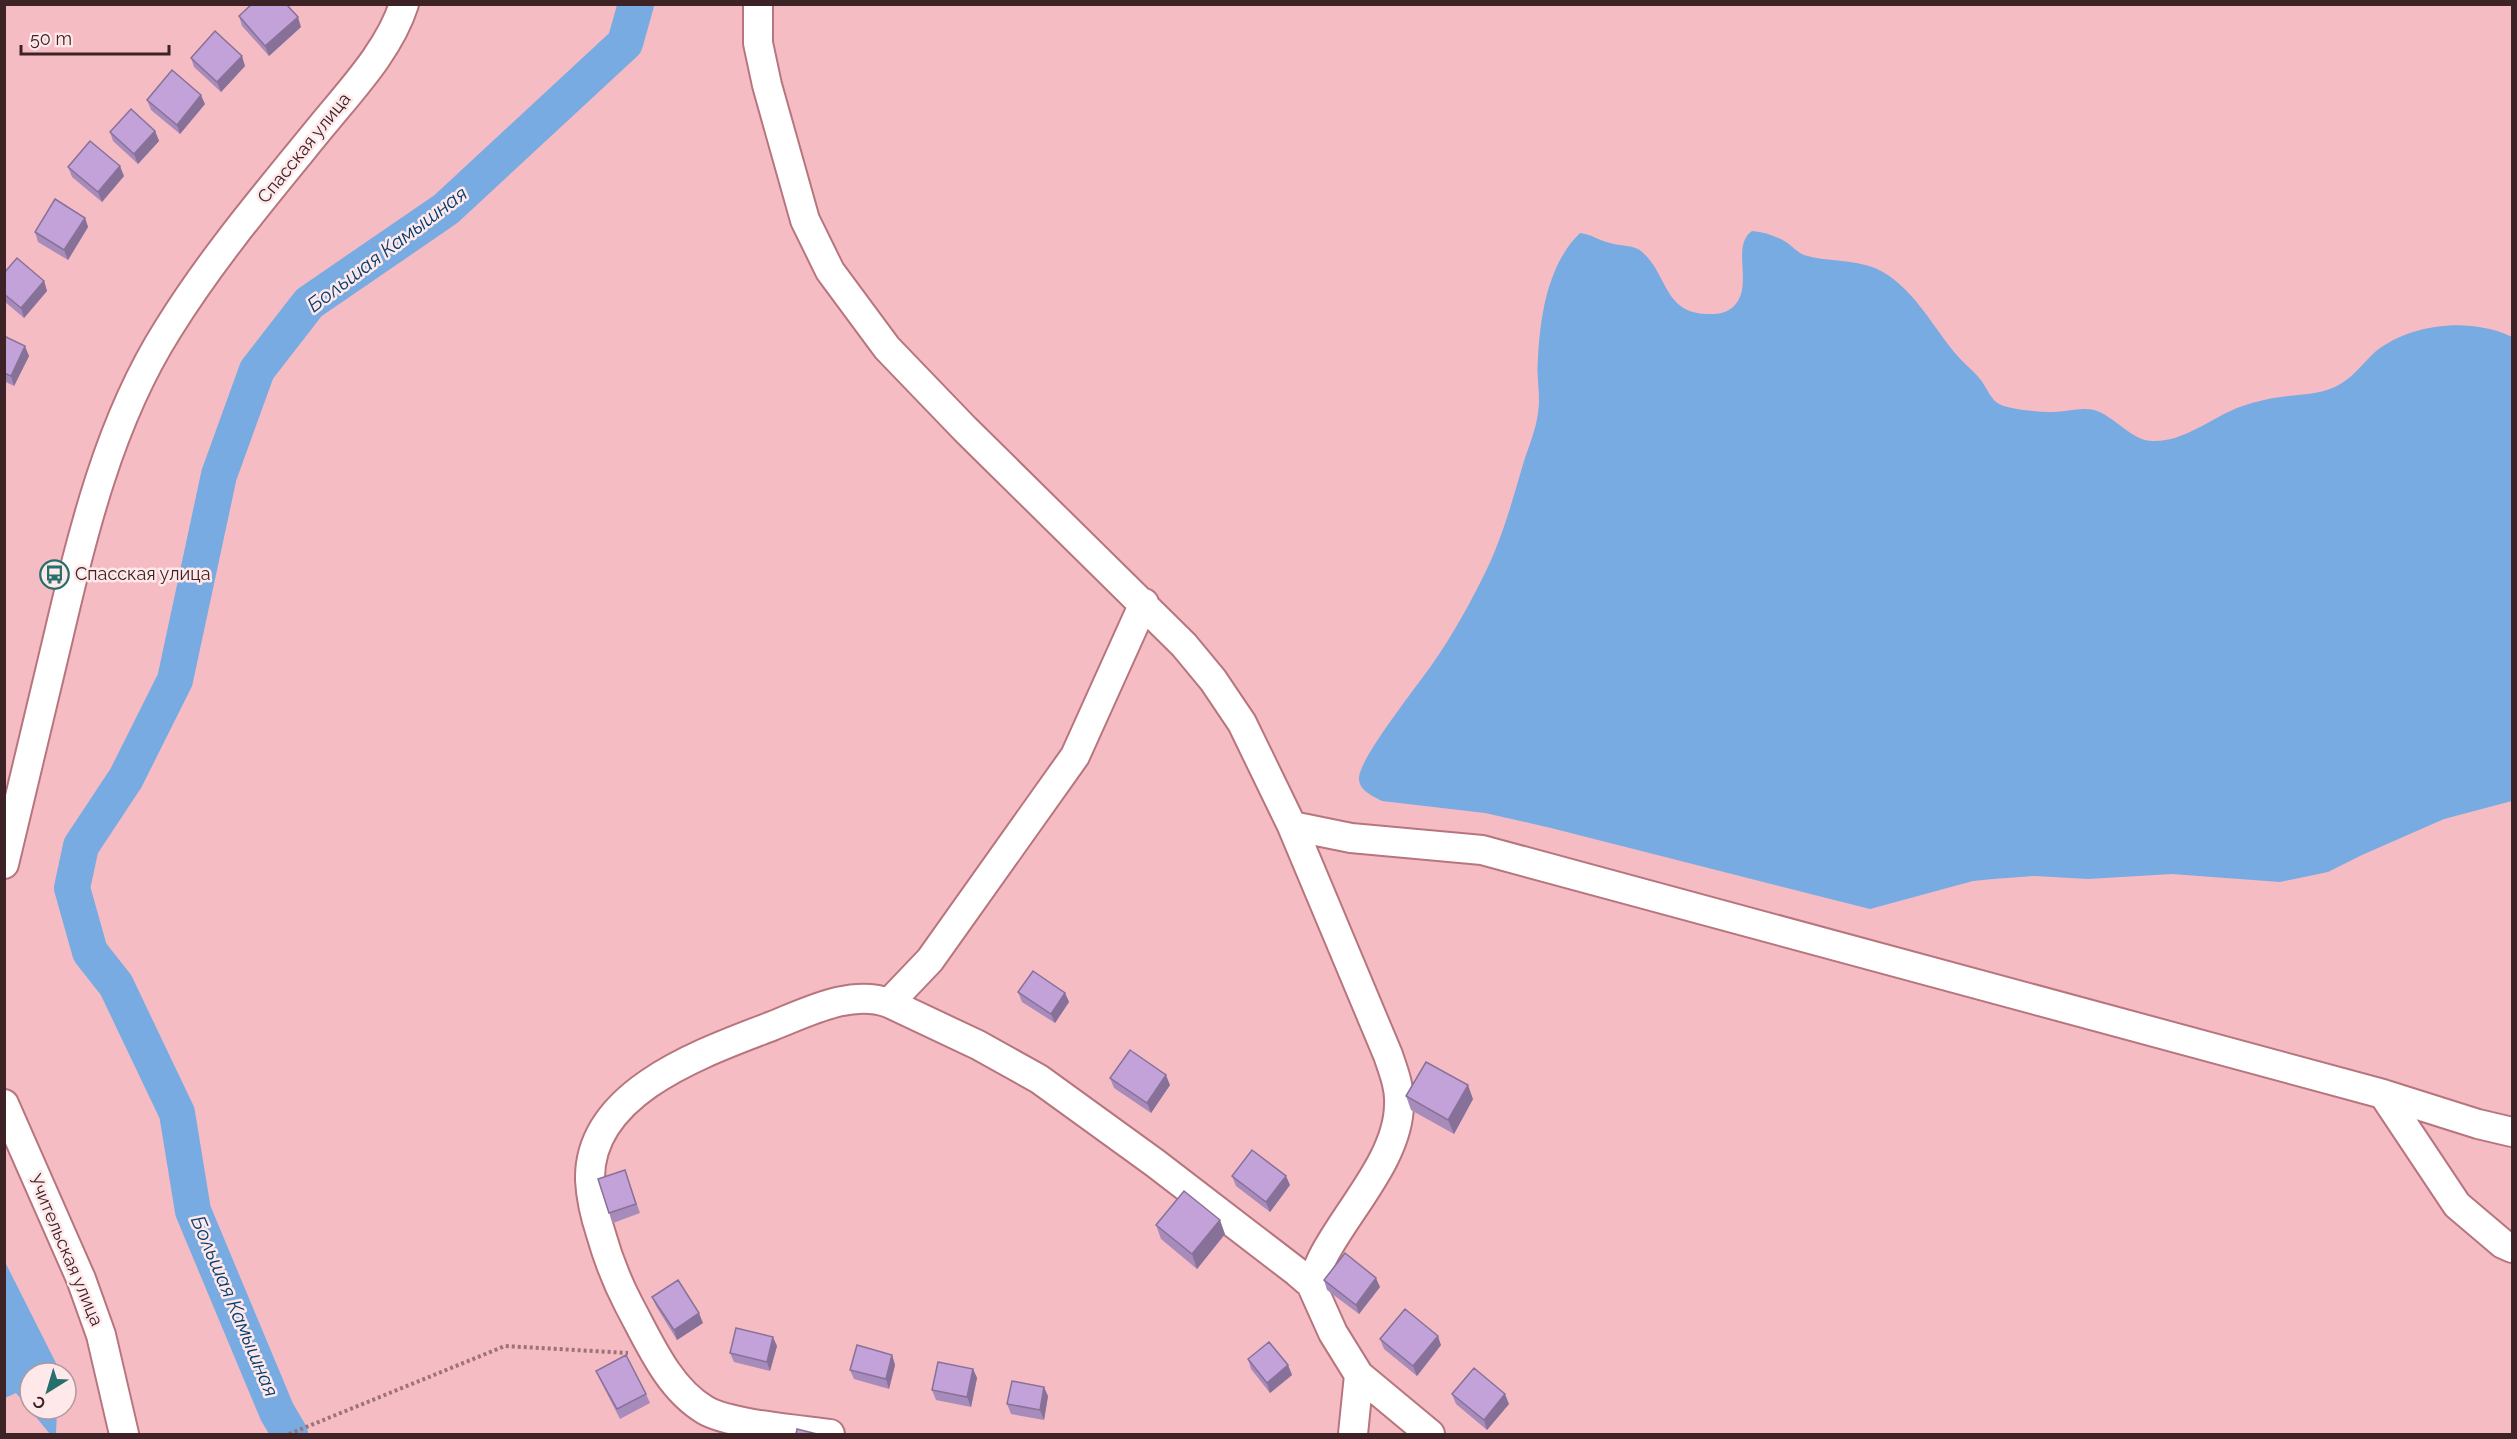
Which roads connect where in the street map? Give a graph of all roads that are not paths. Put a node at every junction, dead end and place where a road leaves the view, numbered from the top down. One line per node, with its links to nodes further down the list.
1 (404, 4): 5 (street, Спасская улица)
2 (758, 4): 3 (street)
3 (1144, 603): 4 (street); 6 (street)
4 (1292, 826): 7 (street); 11 (street)
5 (4, 864)
6 (889, 1003): 11 (street); 14 (street)
7 (2383, 1094): 9 (street); 10 (street)
8 (4, 1104): 13 (street, Учительская улица)
9 (2512, 1132)
10 (2512, 1248)
11 (1311, 1284): 12 (street)
12 (1359, 1375): 15 (street); 16 (street)
13 (124, 1434)
14 (830, 1434)
15 (1353, 1434)
16 (1430, 1434)

